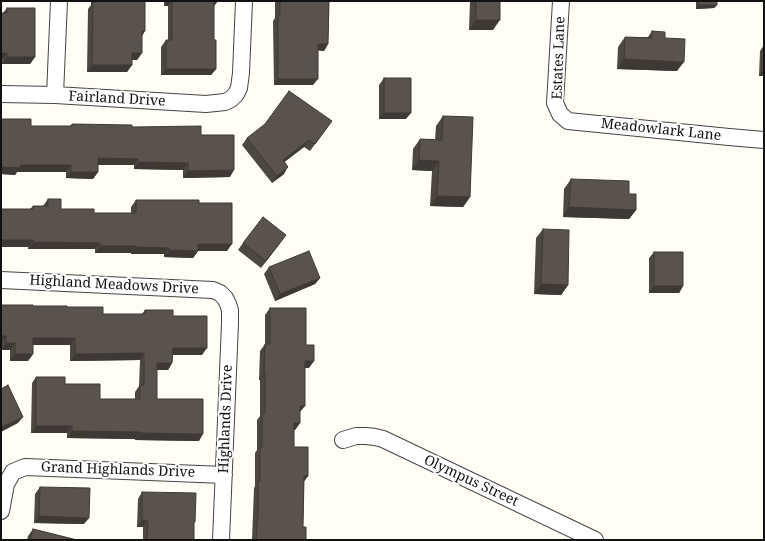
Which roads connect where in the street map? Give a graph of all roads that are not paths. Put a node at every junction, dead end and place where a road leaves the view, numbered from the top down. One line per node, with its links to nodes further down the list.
1 (59, 1): 5 (street)
2 (244, 1): 5 (street, Fairland Drive)
3 (561, 1): 6 (street, Estates Lane)
4 (1, 94): 5 (street, Fairland Drive)
5 (55, 95)
6 (560, 114): 7 (street, Meadowlark Lane)
7 (764, 140)
8 (1, 280): 9 (street, Highland Meadows Drive)
9 (225, 298): 11 (street, Highlands Drive)
10 (343, 440): 14 (street, Olympus Street)
11 (224, 475): 12 (street, Grand Highlands Drive); 13 (street, Highlands Drive)
12 (1, 511)
13 (221, 540)
14 (595, 540)

